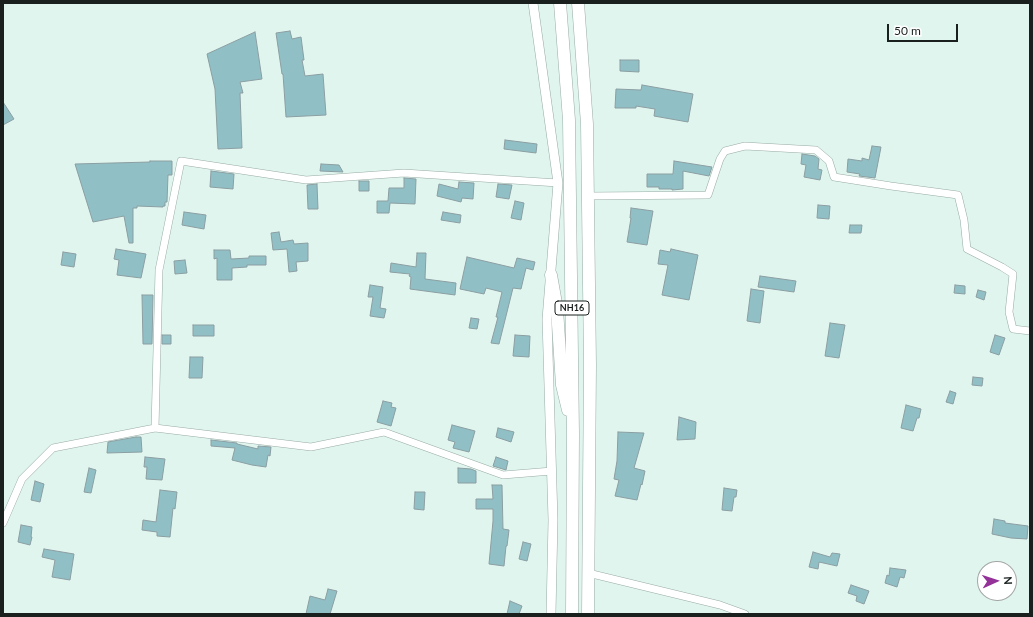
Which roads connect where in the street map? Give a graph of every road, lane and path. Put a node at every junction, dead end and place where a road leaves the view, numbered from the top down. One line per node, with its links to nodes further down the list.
1 (534, 3): 4 (street)
2 (560, 3): 9 (highway, NH16)
3 (578, 3): 5 (highway, NH16)
4 (558, 183): 6 (street); 8 (street)
5 (588, 196): 7 (street); 12 (highway, NH16)
6 (551, 275): 9 (highway); 10 (street)
7 (1030, 331)
8 (155, 428): 10 (street); 11 (street)
9 (573, 434): 14 (highway, NH16)
10 (552, 471): 13 (street)
11 (3, 523)
12 (588, 573): 15 (highway, NH16); 16 (street)
13 (551, 614)
14 (572, 614)
15 (588, 614)
16 (745, 614)

